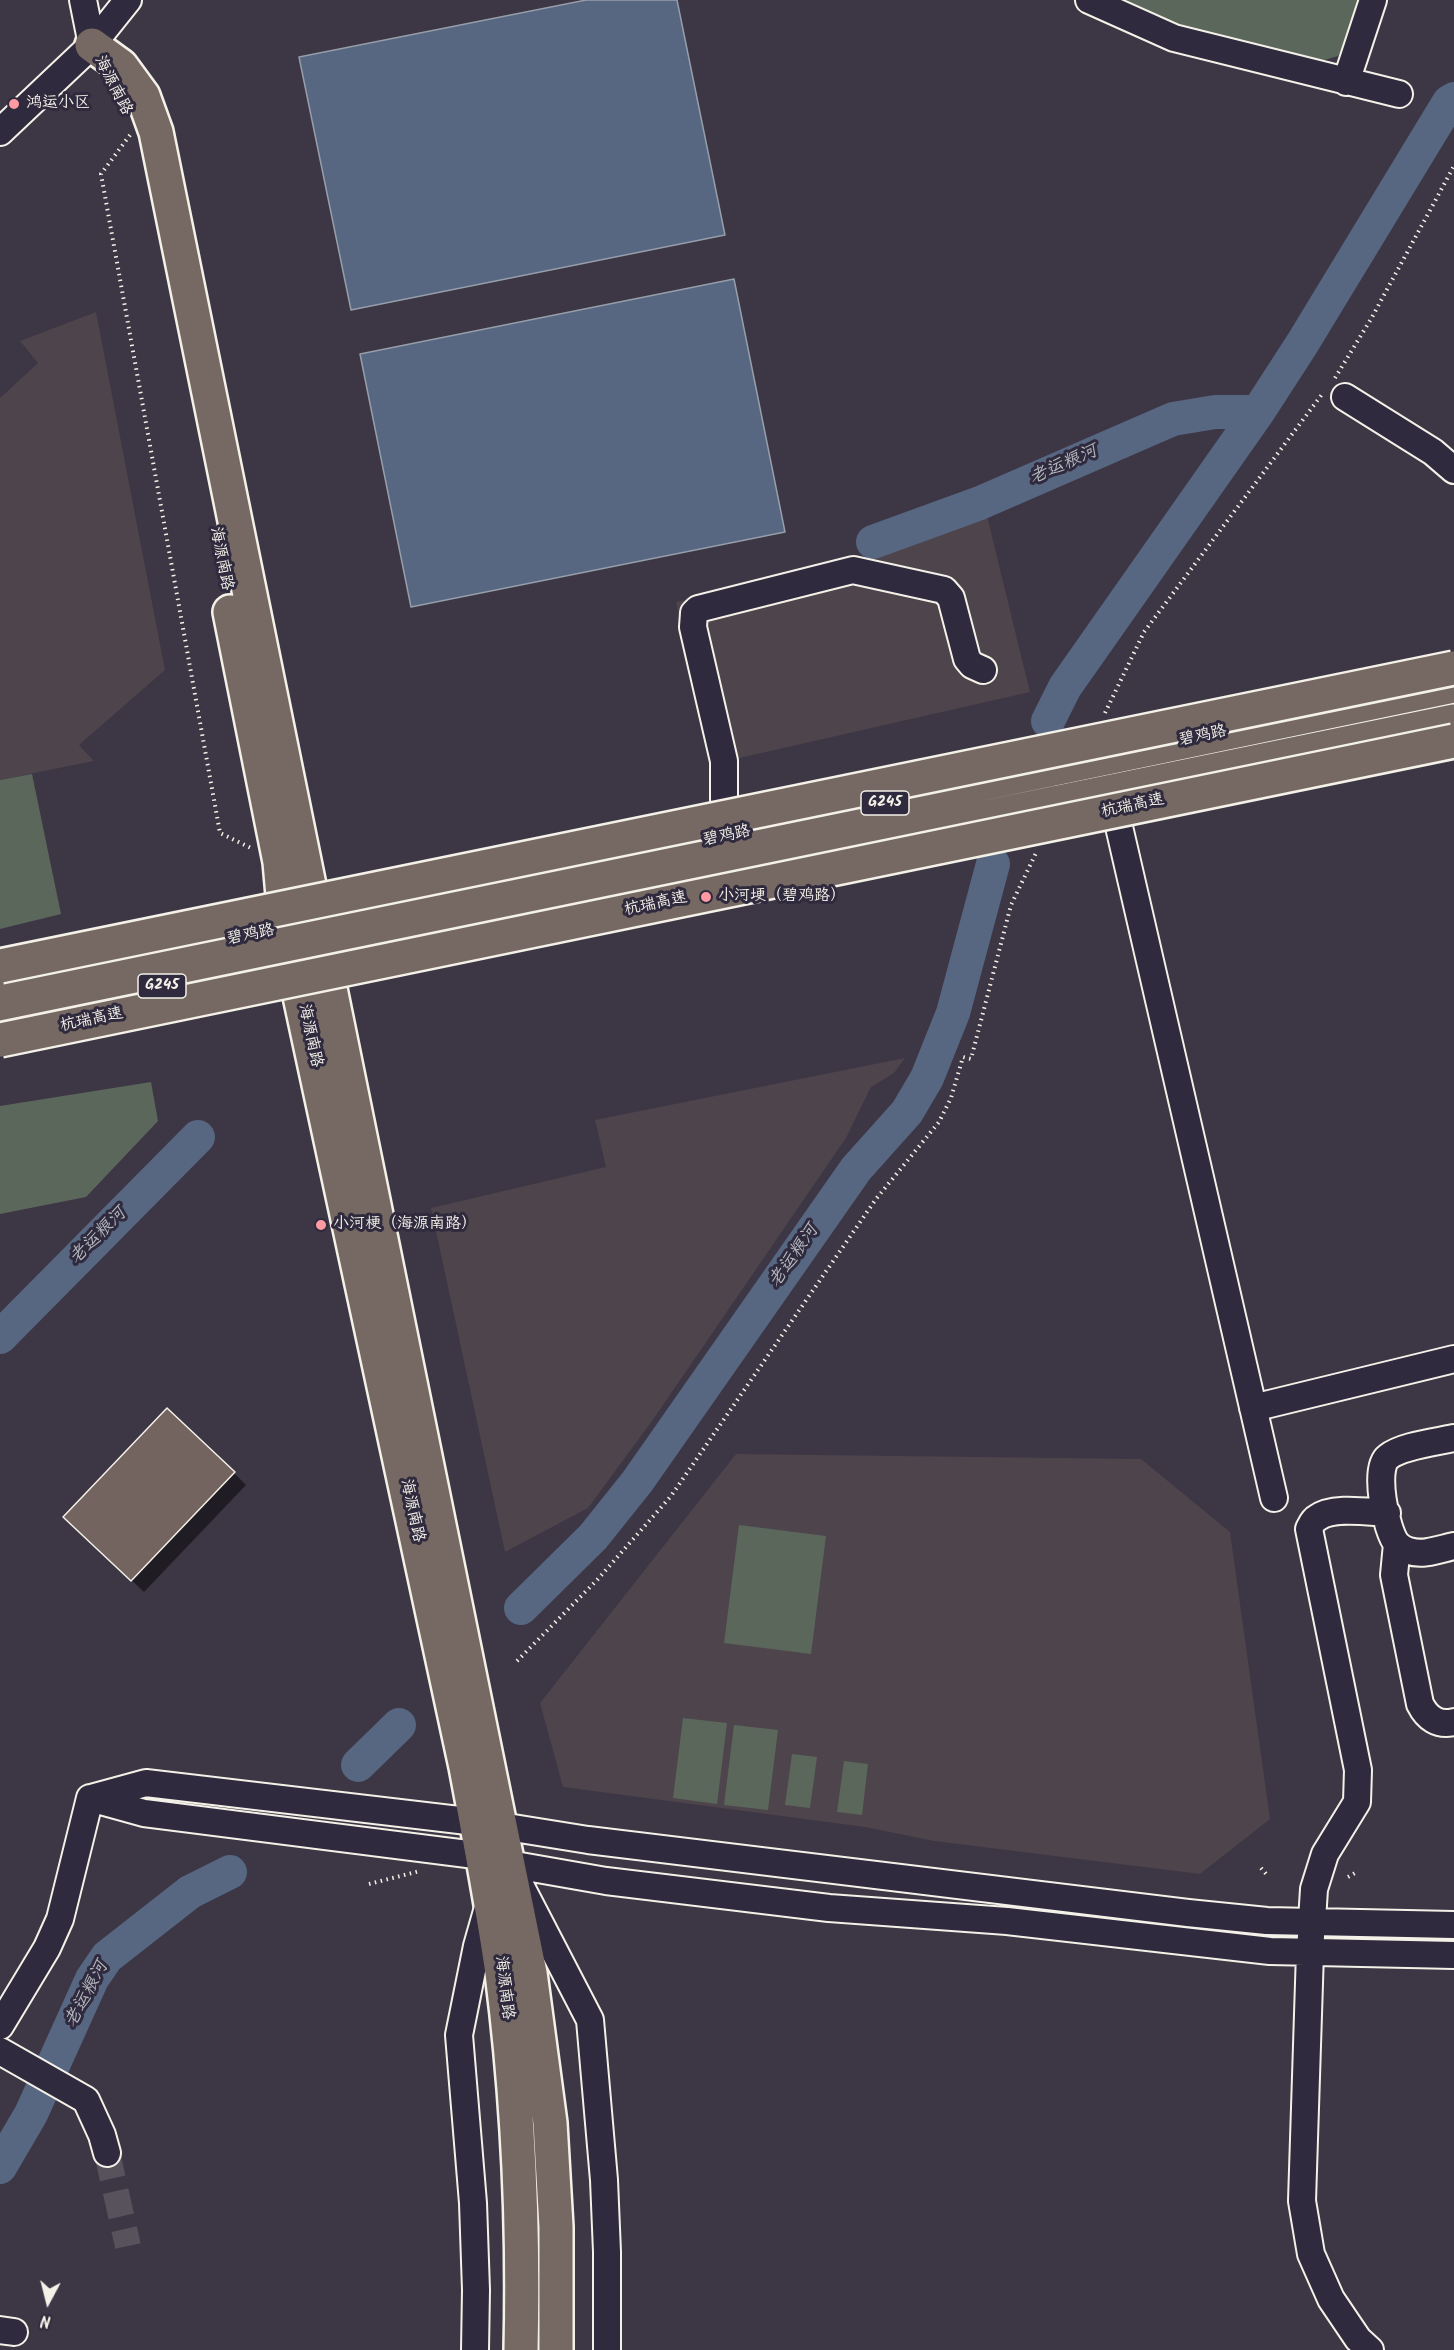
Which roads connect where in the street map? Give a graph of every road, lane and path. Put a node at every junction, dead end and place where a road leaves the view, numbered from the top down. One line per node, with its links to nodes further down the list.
1 (83, 0): 5 (street)
2 (129, 0): 5 (street)
3 (1089, 0): 6 (street)
4 (1373, 0): 6 (street)
5 (92, 45): 8 (main road, 海源南路); 9 (street); 24 (main road, 海源南路)
6 (1346, 82): 7 (street)
7 (1399, 94)
8 (134, 130): 23 (main road, 海源南路); 23 (path)
9 (0, 132)
10 (1454, 166): 11 (path)
11 (1335, 389): 12 (street); 18 (path)
12 (1454, 470)
13 (1454, 652): 18 (main road, bridge)
14 (1454, 668): 18 (main road, bridge)
15 (984, 670): 21 (street)
16 (1454, 686): 21 (main road, 碧鸡路 / G245)
17 (1454, 721): 20 (main road, 碧鸡路 / G245)
18 (1090, 733): 25 (main road, bridge)
19 (1454, 741): 28 (main road, 杭瑞高速, bridge)
20 (1111, 792): 24 (main road, 碧鸡路 / G245); 30 (street)
21 (732, 836): 24 (main road, 碧鸡路 / G245)
22 (1041, 843): 36 (path)
23 (280, 862): 24 (main road, 海源南路)
24 (305, 940): 26 (main road, 碧鸡路 / G245); 27 (main road, 碧鸡路 / G245); 39 (main road, 海源南路)
25 (0, 966)
26 (0, 988)
27 (0, 1019)
28 (0, 1040)
29 (1454, 1359): 30 (street)
30 (1253, 1408): 32 (street)
31 (1454, 1438): 33 (street)
32 (1274, 1498)
33 (1387, 1513): 34 (street); 46 (street)
34 (1397, 1544): 35 (street); 37 (street)
35 (1454, 1546)
36 (517, 1661)
37 (1454, 1722)
38 (90, 1798): 39 (street); 40 (street); 50 (street)
39 (489, 1824): 40 (main road, 海源南路); 46 (street)
40 (496, 1860): 45 (main road, 海源南路); 48 (street); 55 (main road, 海源南路); 56 (street)
41 (1261, 1868): 43 (path)
42 (1357, 1872): 44 (path)
43 (1267, 1875)
44 (1348, 1877)
45 (490, 1898): 53 (street); 54 (main road, 海源南路)
46 (1312, 1923): 47 (street); 48 (street)
47 (1454, 1925)
48 (1310, 1952): 49 (street); 57 (street)
49 (1454, 1955)
50 (0, 2026)
51 (8, 2055): 52 (street)
52 (107, 2153)
53 (475, 2350)
54 (522, 2350)
55 (556, 2350)
56 (607, 2350)
57 (1370, 2350)

